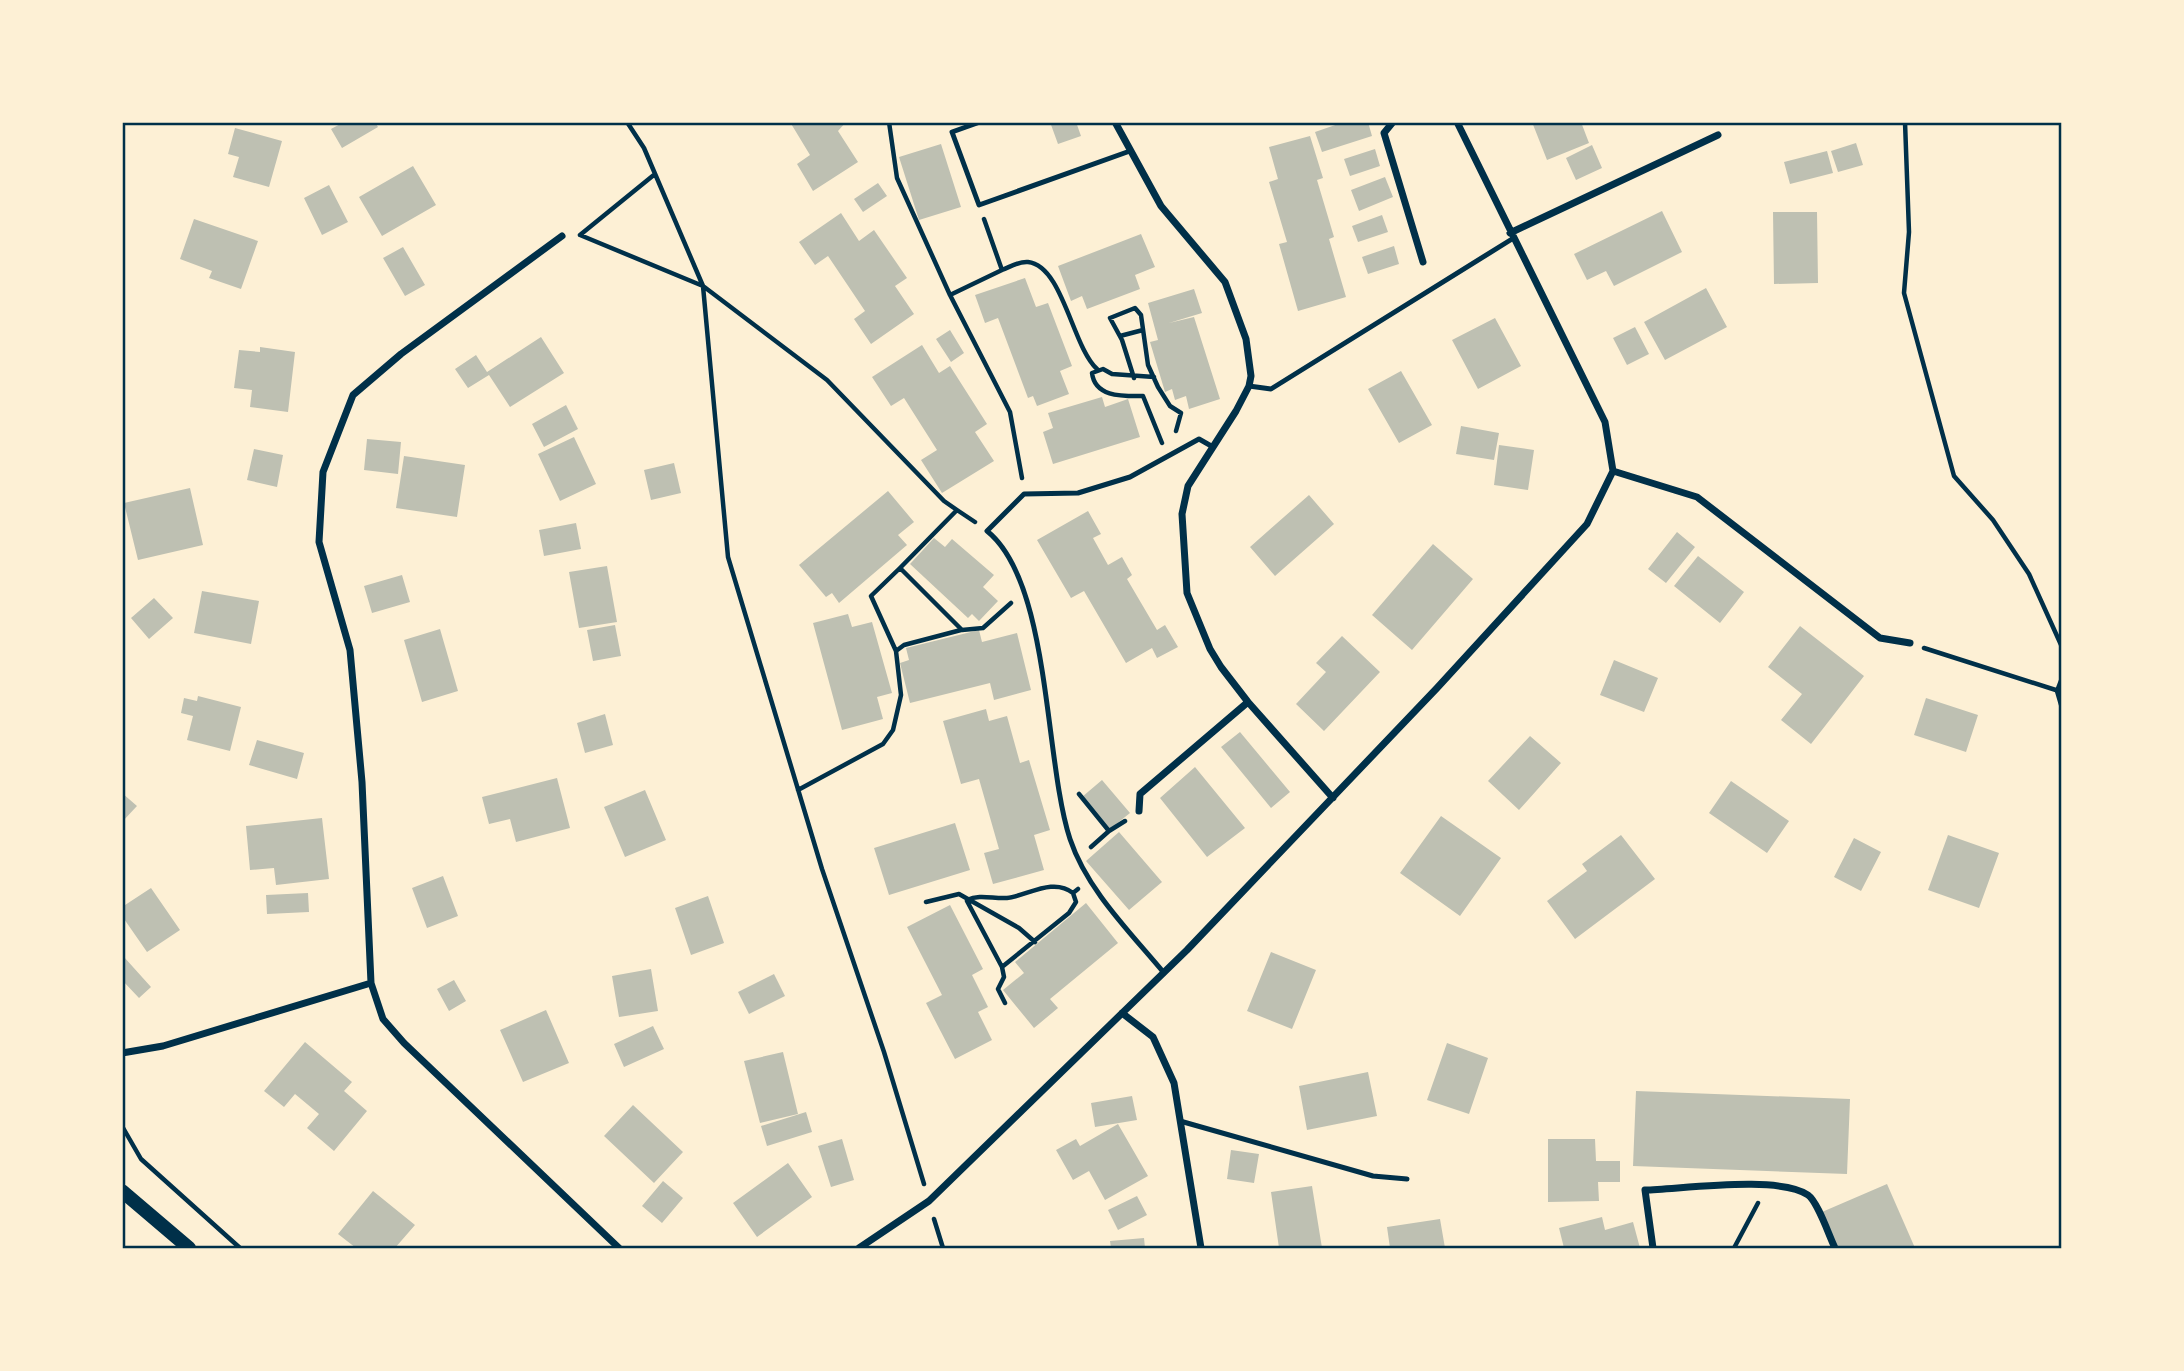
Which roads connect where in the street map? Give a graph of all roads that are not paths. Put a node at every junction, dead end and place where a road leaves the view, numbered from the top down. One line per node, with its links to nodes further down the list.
1 (980, 122): 6 (lane)
2 (1115, 122): 6 (street)
3 (1393, 122): 9 (street)
4 (1457, 122): 8 (street)
5 (1718, 135): 8 (street)
6 (1130, 151): 10 (street)
7 (562, 236): 18 (street)
8 (1511, 236): 10 (lane); 12 (street)
9 (1423, 261)
10 (1249, 386): 11 (street)
11 (1213, 446): 14 (street); 17 (lane)
12 (1613, 471): 13 (street); 15 (street)
13 (1910, 643)
14 (1248, 702): 15 (street); 16 (street)
15 (1332, 798): 17 (street)
16 (1139, 811)
17 (1164, 973): 19 (street)
18 (371, 983): 20 (street); 25 (street)
19 (1122, 1013): 21 (street); 26 (street)
20 (122, 1053)
21 (1180, 1121): 22 (lane); 27 (street)
22 (1408, 1179)
23 (122, 1191): 24 (main road)
24 (189, 1248)
25 (619, 1248)
26 (859, 1248)
27 (1200, 1248)
28 (1653, 1248): 29 (street)
29 (1835, 1248)

